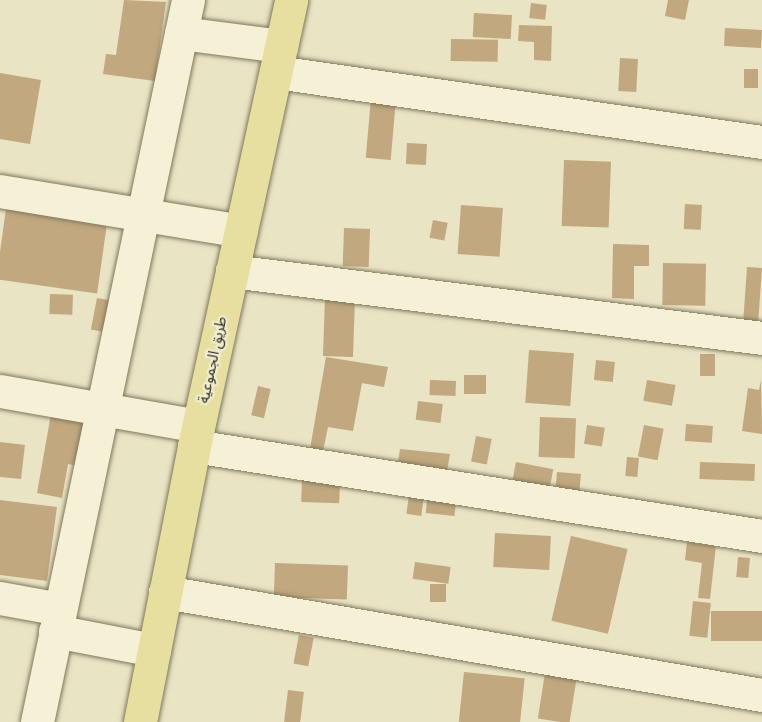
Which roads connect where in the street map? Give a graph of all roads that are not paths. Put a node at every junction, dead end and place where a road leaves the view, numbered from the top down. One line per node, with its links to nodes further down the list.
1 (188, 0): 3 (street)
2 (291, 0): 4 (main road, طريق الجموعية)
3 (181, 33): 4 (street); 7 (street)
4 (279, 59): 5 (street); 8 (main road, طريق الجموعية)
5 (762, 142)
6 (0, 191): 7 (street)
7 (141, 215): 8 (street); 12 (street)
8 (241, 231): 9 (main road, طريق الجموعية)
9 (232, 272): 10 (street); 13 (main road, طريق الجموعية)
10 (762, 338)
11 (0, 391): 12 (street)
12 (104, 409): 13 (street); 17 (street)
13 (196, 436): 14 (street); 15 (main road, طريق الجموعية)
14 (762, 536)
15 (165, 592): 18 (main road, طريق الجموعية); 19 (street)
16 (0, 598): 17 (street)
17 (58, 620): 18 (street); 21 (street)
18 (154, 650): 20 (main road, طريق الجموعية)
19 (762, 694)
20 (145, 721)
21 (37, 722)

